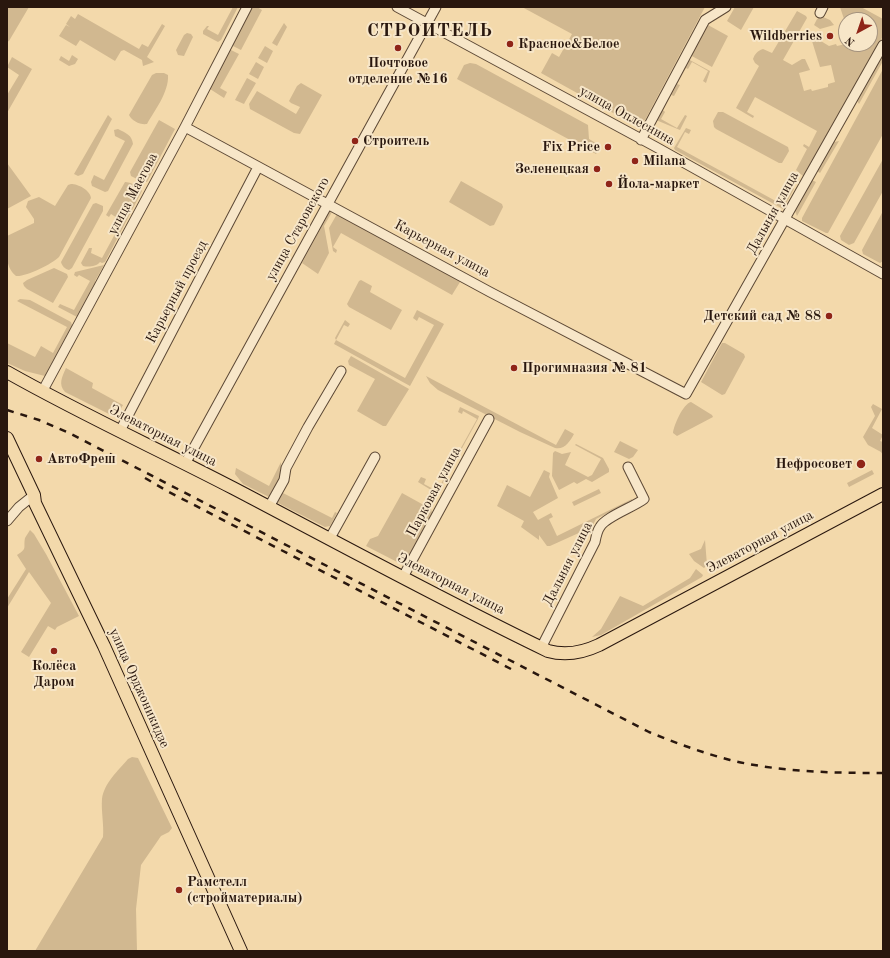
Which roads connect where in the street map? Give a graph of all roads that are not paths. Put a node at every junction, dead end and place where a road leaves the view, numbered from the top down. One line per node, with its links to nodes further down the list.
1 (247, 7): 7 (street, улица Маегова)
2 (397, 7): 5 (street, улица Оплеснина)
3 (436, 7): 5 (street, улица Старовского)
4 (726, 7): 8 (street)
5 (427, 23): 8 (street, улица Оплеснина); 10 (street, улица Старовского)
6 (883, 45): 11 (street, Дальняя улица)
7 (185, 127): 9 (street, Карьерная улица); 15 (street, улица Маегова)
8 (642, 140): 11 (street, улица Оплеснина)
9 (258, 167): 10 (street, Карьерная улица); 18 (street, Карьерный проезд)
10 (328, 204): 16 (street, Карьерная улица); 21 (street, улица Старовского)
11 (785, 219): 12 (street, улица Оплеснина); 16 (street, Дальняя улица)
12 (883, 274)
13 (341, 371): 25 (street)
14 (7, 372): 15 (main road, Элеваторная улица)
15 (42, 392): 18 (main road, Элеваторная улица)
16 (686, 394)
17 (489, 419): 28 (street, Парковая улица)
18 (120, 431): 21 (main road, Элеваторная улица)
19 (7, 438): 24 (main road, улица Орджоникидзе)
20 (375, 457): 27 (street)
21 (185, 464): 25 (main road, Элеваторная улица)
22 (628, 467): 29 (street, Дальняя улица)
23 (883, 494): 29 (main road, Элеваторная улица)
24 (34, 495): 26 (street); 30 (main road, улица Орджоникидзе)
25 (269, 507): 27 (main road, Элеваторная улица)
26 (7, 521)
27 (330, 538): 28 (main road, Элеваторная улица)
28 (403, 577): 29 (main road, Элеваторная улица)
29 (541, 648)
30 (241, 951)

